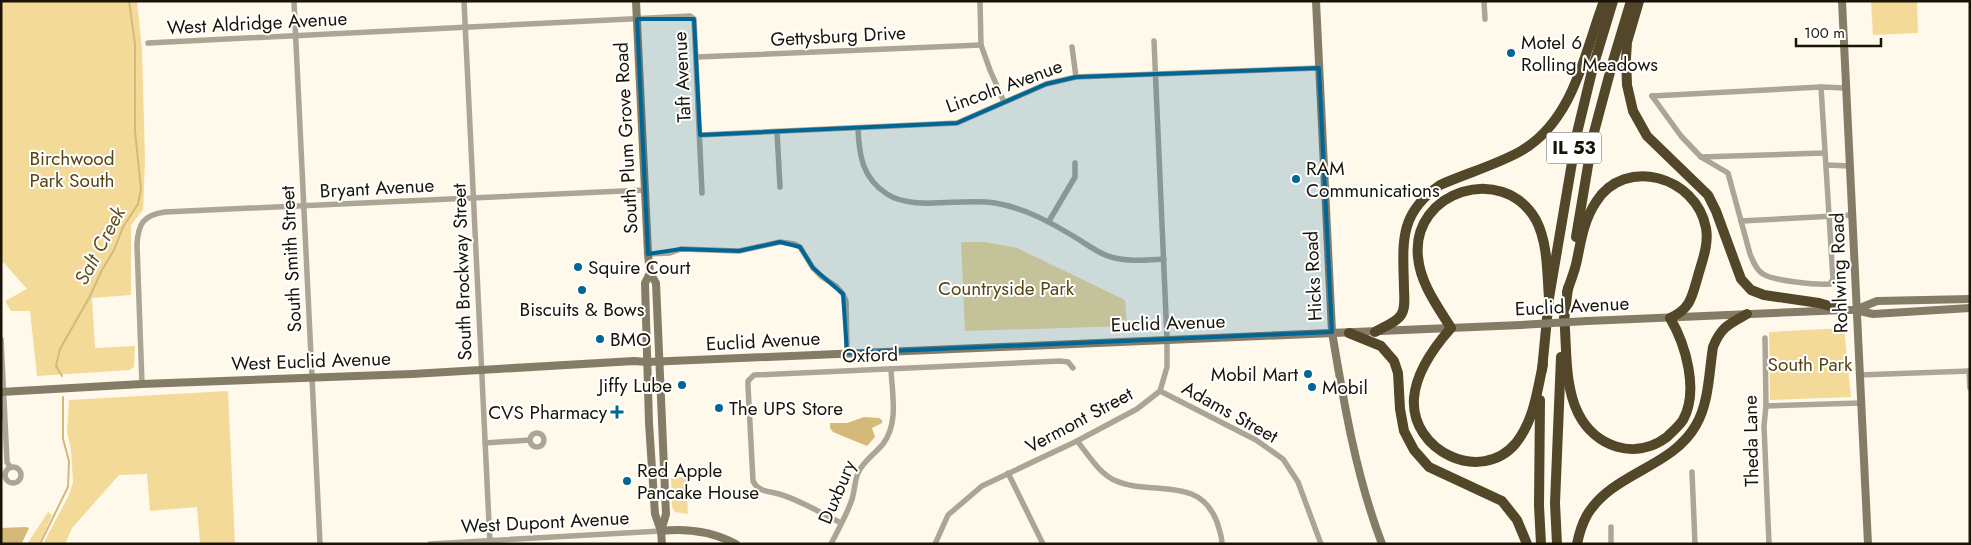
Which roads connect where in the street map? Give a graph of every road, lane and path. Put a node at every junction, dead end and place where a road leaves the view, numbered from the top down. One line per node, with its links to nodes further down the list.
1 (464, 1): 14 (street, South Brockway Street)
2 (636, 1): 12 (main road, South Plum Grove Road)
3 (980, 1): 18 (street)
4 (1316, 1): 21 (main road, Hicks Road)
5 (1484, 1): 13 (street)
6 (1604, 1): 58 (highway)
7 (1613, 1): 48 (highway, IL 53)
8 (1631, 1): 47 (highway, IL 53)
9 (1639, 1): 51 (highway)
10 (1842, 1): 25 (main road, Rohlwing Road)
11 (294, 2): 15 (street, South Smith Street)
12 (637, 19): 14 (street, West Aldridge Avenue); 20 (street, Taft Avenue); 36 (main road, South Plum Grove Road)
13 (1485, 19)
14 (466, 27): 15 (street, West Aldridge Avenue); 38 (street, South Brockway Street)
15 (296, 35): 17 (street, West Aldridge Avenue); 39 (street, South Smith Street)
16 (1154, 41): 22 (street, Vermont Street)
17 (148, 43)
18 (981, 45): 20 (street, Gettysburg Drive); 26 (street)
19 (1072, 47): 23 (street)
20 (696, 58): 29 (street, Taft Avenue)
21 (1319, 68): 22 (street, Lincoln Avenue); 57 (main road, Hicks Road)
22 (1156, 74): 23 (street, Lincoln Avenue); 45 (street, Vermont Street)
23 (1076, 76): 26 (street, Lincoln Avenue)
24 (1820, 87): 25 (street); 30 (street); 31 (street)
25 (1846, 88): 34 (main road, Rohlwing Road)
26 (1004, 102): 27 (street, Lincoln Avenue)
27 (858, 128): 28 (street, Lincoln Avenue); 43 (street)
28 (777, 132): 29 (street, Lincoln Avenue); 35 (street)
29 (700, 135): 37 (street, Taft Avenue)
30 (1824, 153): 31 (street); 33 (street)
31 (1701, 157): 42 (street)
32 (1075, 163): 43 (street)
33 (1826, 165): 34 (street); 40 (street)
34 (1851, 166): 41 (main road, Rohlwing Road)
35 (780, 186)
36 (644, 190): 38 (street, Bryant Avenue); 44 (main road, South Plum Grove Road)
37 (702, 193)
38 (474, 198): 39 (street, Bryant Avenue); 68 (street, South Brockway Street)
39 (303, 207): 72 (street, South Smith Street); 73 (street, Bryant Avenue)
40 (1829, 215): 41 (street); 42 (street); 42 (street)
41 (1853, 215): 52 (main road, Rohlwing Road)
42 (1741, 220)
43 (1049, 221): 45 (street)
44 (648, 254): 46 (main road, South Plum Grove Road); 63 (street)
45 (1164, 259): 61 (street, Vermont Street)
46 (650, 273): 64 (main road, South Plum Grove Road); 65 (main road, South Plum Grove Road)
47 (1567, 292): 54 (highway, IL 53); 55 (highway)
48 (1549, 298): 56 (highway); 66 (highway, IL 53)
49 (1970, 299): 52 (main road)
50 (1970, 308): 52 (main road)
51 (1844, 310): 52 (main road, Euclid Avenue); 53 (main road, Euclid Avenue)
52 (1856, 310): 71 (main road, Rohlwing Road)
53 (1747, 314): 55 (main road, Euclid Avenue); 103 (highway)
54 (1564, 315): 55 (highway); 102 (highway, IL 53)
55 (1670, 318): 56 (main road, Euclid Avenue, bridge)
56 (1451, 328): 58 (main road, Euclid Avenue); 66 (highway)
57 (1332, 332): 59 (main road, Euclid Avenue); 61 (main road, Euclid Avenue); 99 (main road, Hicks Road)
58 (1375, 332): 59 (main road, Euclid Avenue)
59 (1349, 333): 100 (highway)
60 (1765, 338): 78 (street, Theda Lane)
61 (1167, 339): 63 (main road, Euclid Avenue); 75 (street, Vermont Street)
62 (1, 340): 76 (street)
63 (847, 353): 64 (main road, Euclid Avenue)
64 (660, 361): 65 (main road, Euclid Avenue); 88 (main road, South Plum Grove Road)
65 (647, 362): 68 (main road, Euclid Avenue); 88 (main road, South Plum Grove Road)
66 (1543, 364): 101 (highway, IL 53)
67 (1073, 368): 69 (street, Oxford)
68 (482, 369): 72 (main road, West Euclid Avenue); 81 (street, South Brockway Street)
69 (891, 369): 86 (street, Duxbury); 86 (street, Oxford)
70 (1969, 371): 71 (street); 74 (street)
71 (1859, 375): 77 (main road, Rohlwing Road)
72 (312, 378): 73 (main road, West Euclid Avenue); 90 (street, South Smith Street)
73 (142, 384): 76 (main road)
74 (1970, 388)
75 (1160, 391): 80 (street, Vermont Street); 98 (street, Adams Street)
76 (3, 392): 82 (street)
77 (1861, 403): 78 (street); 107 (main road, Rohlwing Road)
78 (1766, 406): 106 (street, Theda Lane)
79 (530, 440): 81 (street)
80 (1078, 441): 85 (street, Vermont Street); 97 (street)
81 (486, 443): 89 (street, South Brockway Street)
82 (4, 450): 83 (street)
83 (10, 467)
84 (1692, 472): 105 (street)
85 (1008, 473): 95 (street, Vermont Street); 96 (street)
86 (840, 523): 94 (street, Duxbury)
87 (1610, 527): 104 (street)
88 (661, 531): 89 (street, West Dupont Avenue); 92 (main road, South Plum Grove Road); 93 (main road)
89 (490, 542): 91 (street, West Dupont Avenue)
90 (320, 544)
91 (430, 544)
92 (662, 544)
93 (736, 544)
94 (831, 544)
95 (935, 544)
96 (1043, 544)
97 (1222, 544)
98 (1321, 544)
99 (1382, 544)
100 (1527, 544)
101 (1541, 544)
102 (1558, 544)
103 (1576, 544)
104 (1611, 544)
105 (1695, 544)
106 (1769, 544)
107 (1868, 544)

